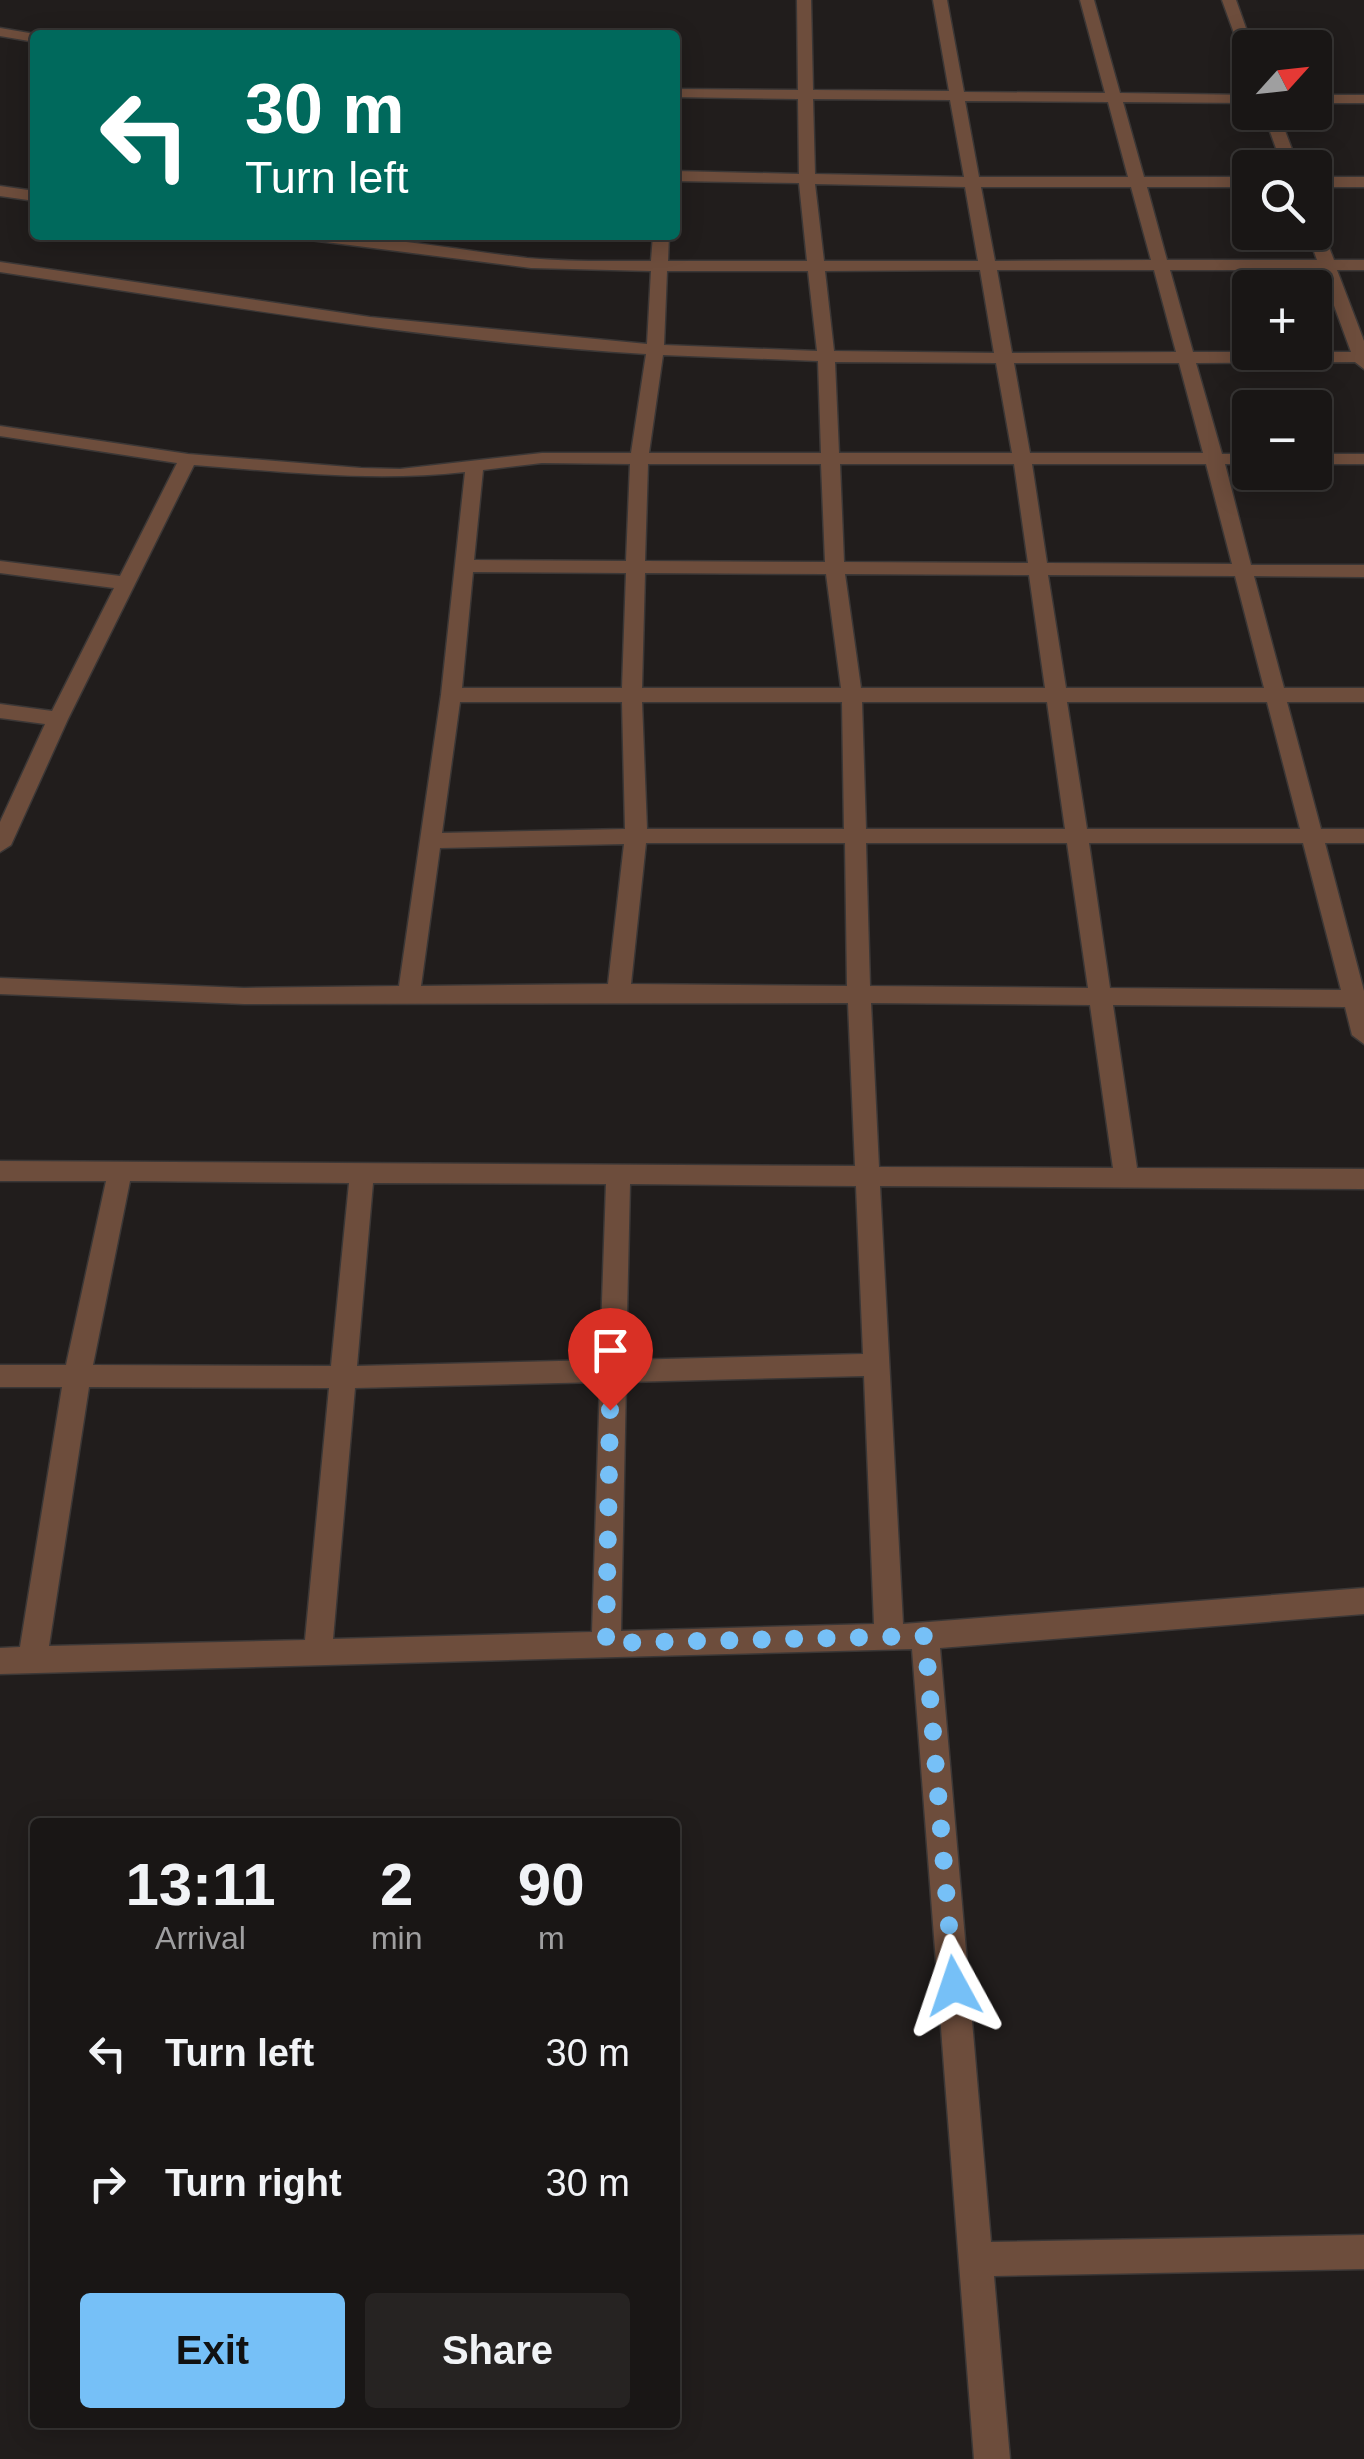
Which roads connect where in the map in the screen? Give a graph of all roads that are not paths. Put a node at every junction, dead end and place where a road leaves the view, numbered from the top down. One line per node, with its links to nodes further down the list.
1 (804, 0): 9 (street)
2 (940, 0): 10 (street)
3 (1086, 0): 11 (street)
4 (1229, 0): 5 (street)
5 (1240, 30)
6 (0, 32): 7 (street)
7 (30, 37)
8 (680, 93): 9 (street)
9 (804, 97): 10 (street); 16 (street)
10 (956, 97): 11 (street); 17 (street)
11 (1112, 98): 12 (street); 18 (street)
12 (1232, 99)
13 (1332, 99): 14 (street)
14 (1364, 99)
15 (680, 176): 16 (street)
16 (807, 180): 17 (street); 29 (street)
17 (974, 182): 18 (street); 30 (street)
18 (1138, 182): 19 (street); 31 (street)
19 (1232, 182)
20 (1332, 182): 21 (street)
21 (1364, 182)
22 (0, 191): 23 (street)
23 (30, 195)
24 (351, 240): 28 (street)
25 (660, 240): 28 (street)
26 (1321, 250): 32 (street)
27 (1364, 265): 32 (street)
28 (662, 266): 29 (street); 34 (street)
29 (817, 266): 30 (street); 35 (street)
30 (988, 266): 31 (street); 36 (street)
31 (1161, 266): 32 (street); 37 (street)
32 (1327, 266): 38 (street)
33 (0, 267): 34 (street)
34 (656, 350): 35 (street); 42 (street)
35 (826, 356): 36 (street); 43 (street)
36 (1005, 356): 37 (street); 41 (street)
37 (1186, 356): 38 (street); 44 (street)
38 (1363, 359)
39 (0, 431): 40 (street)
40 (188, 458): 48 (street); 56 (street)
41 (1022, 458): 43 (street); 44 (street); 53 (street)
42 (639, 459): 43 (street); 48 (street); 49 (street)
43 (830, 459): 52 (street)
44 (1214, 459): 45 (street); 54 (street)
45 (1232, 459)
46 (1332, 459): 47 (street)
47 (1364, 459)
48 (475, 463): 50 (street)
49 (634, 565): 50 (street); 52 (street); 57 (street)
50 (465, 566): 62 (street)
51 (0, 567): 56 (street)
52 (835, 570): 53 (street); 58 (street)
53 (1038, 570): 54 (street); 59 (street)
54 (1243, 570): 55 (street); 60 (street)
55 (1364, 571)
56 (125, 583): 64 (street)
57 (632, 694): 58 (street); 62 (street); 65 (street)
58 (852, 695): 59 (street); 66 (street)
59 (1057, 695): 60 (street); 69 (street)
60 (1276, 695): 61 (street); 67 (street)
61 (1364, 695)
62 (451, 696): 70 (street)
63 (0, 711): 64 (street)
64 (58, 719): 71 (street)
65 (636, 836): 66 (street); 70 (street); 73 (street)
66 (853, 836): 69 (street); 75 (street)
67 (1312, 836): 68 (street); 69 (street); 77 (street)
68 (1364, 836)
69 (1077, 838): 76 (street)
70 (433, 841): 74 (street)
71 (0, 845)
72 (0, 986): 74 (street)
73 (619, 992): 74 (street); 75 (street)
74 (409, 993)
75 (859, 994): 76 (street); 83 (street)
76 (1100, 997): 77 (street); 85 (street)
77 (1359, 999): 78 (street)
78 (1364, 1035)
79 (0, 1172): 80 (street)
80 (120, 1172): 81 (street); 89 (street)
81 (362, 1174): 82 (street); 90 (street)
82 (618, 1176): 83 (street); 87 (street)
83 (868, 1176): 85 (street); 86 (street)
84 (1364, 1179): 85 (street)
85 (1126, 1180)
86 (877, 1366): 87 (street); 93 (street)
87 (611, 1371): 90 (street); 94 (street)
88 (0, 1376): 89 (street)
89 (77, 1377): 90 (street); 96 (street)
90 (343, 1377): 95 (street)
91 (1364, 1601): 92 (street)
92 (925, 1636): 93 (street); 99 (street)
93 (889, 1638): 94 (street)
94 (606, 1643): 95 (street)
95 (318, 1651): 96 (street)
96 (32, 1660): 97 (street)
97 (0, 1661)
98 (1364, 2252): 99 (street)
99 (977, 2259): 100 (street)
100 (992, 2459)

